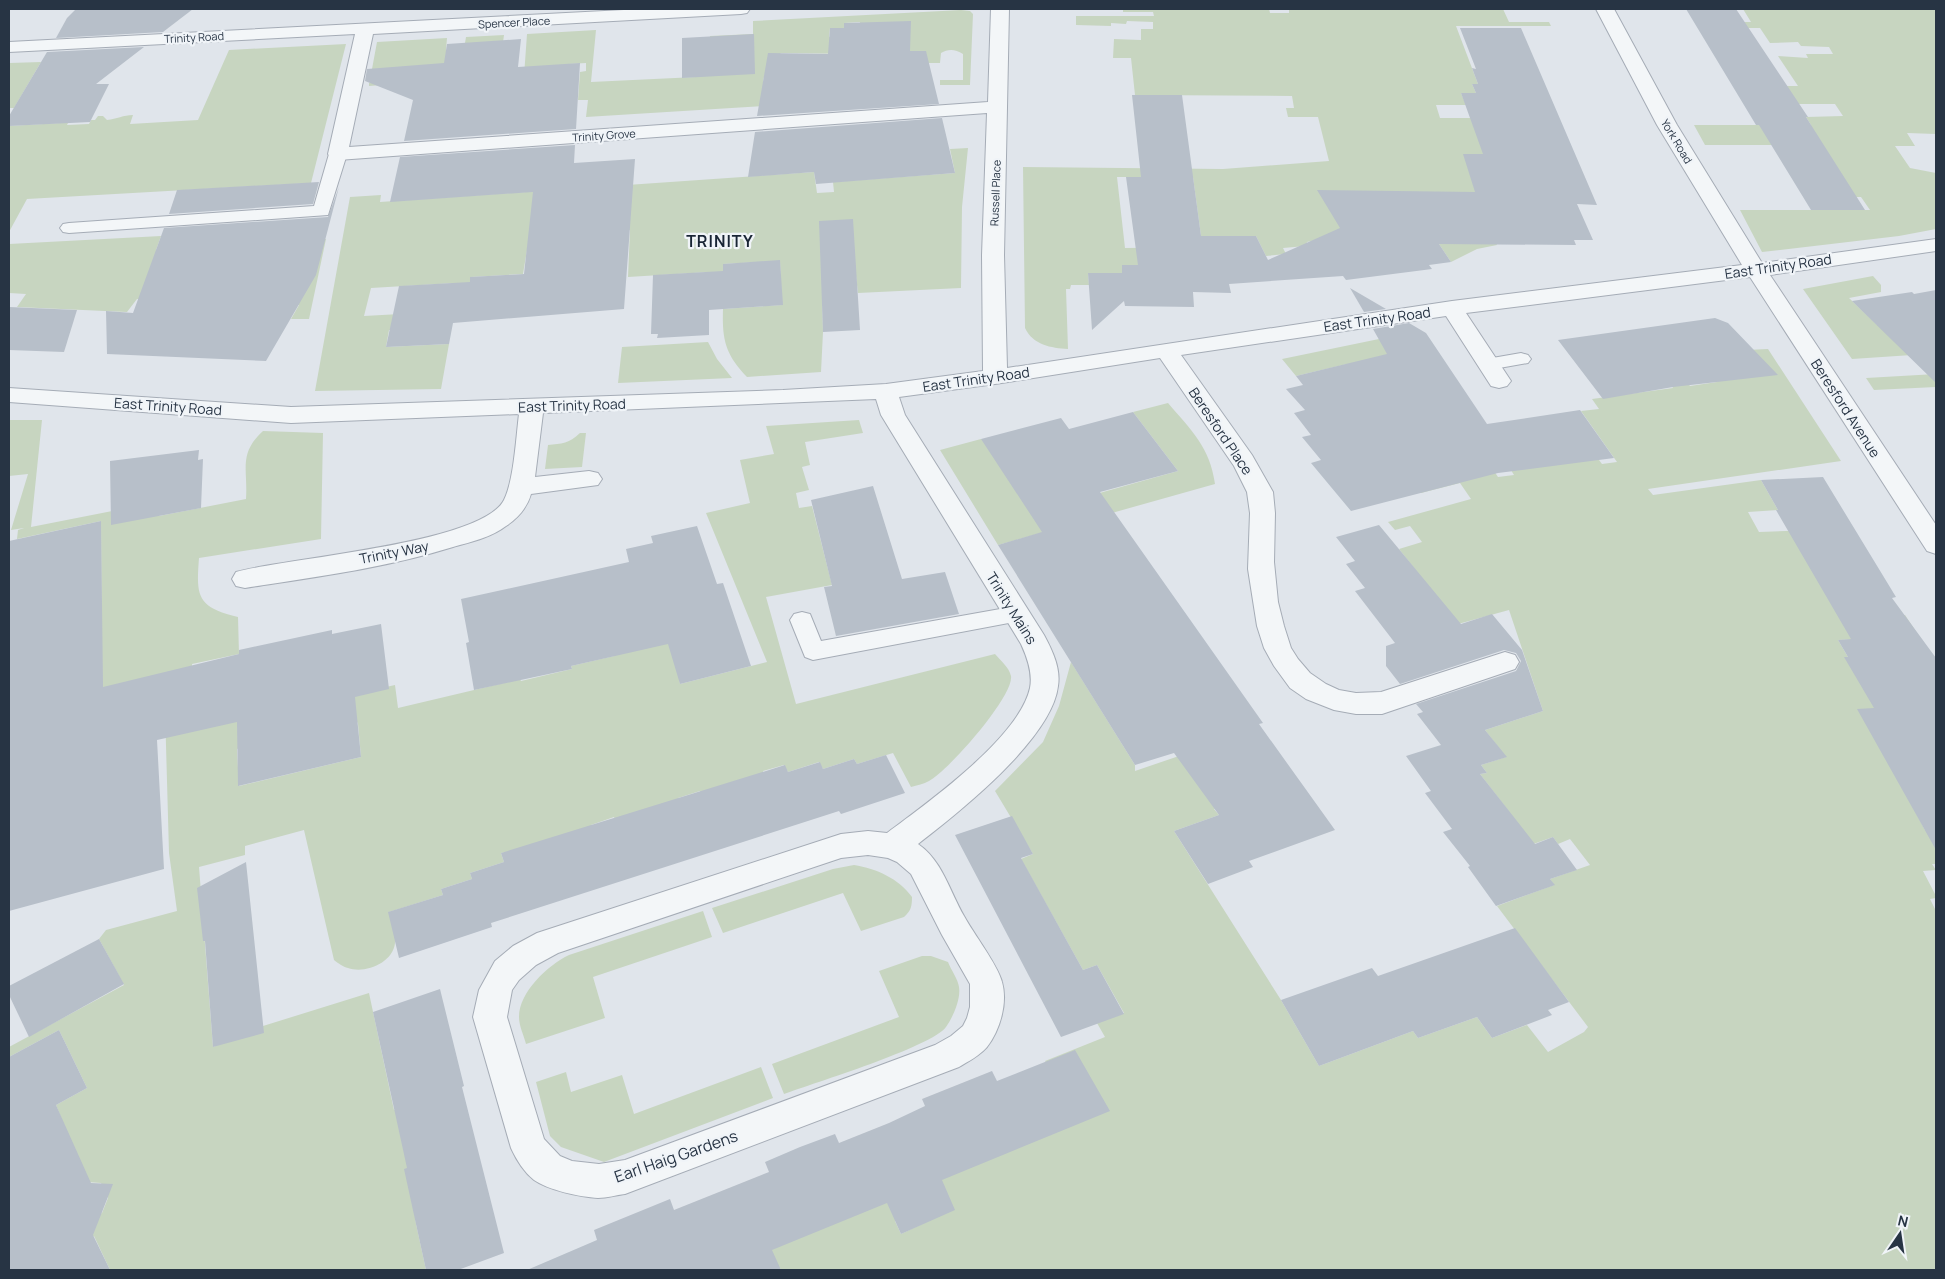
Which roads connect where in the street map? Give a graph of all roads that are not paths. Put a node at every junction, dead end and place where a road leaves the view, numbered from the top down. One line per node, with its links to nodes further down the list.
1 (371, 9): 5 (street)
2 (741, 9): 5 (street, Spencer Place)
3 (1000, 9): 7 (street, Russell Place)
4 (1605, 9): 11 (street, York Road)
5 (356, 29): 6 (street, Trinity Road); 8 (street)
6 (9, 47)
7 (997, 107): 8 (street, Trinity Grove); 16 (street, Russell Place)
8 (338, 154): 9 (lane)
9 (69, 228)
10 (1936, 245): 11 (street, East Trinity Road)
11 (1756, 270): 12 (street, East Trinity Road); 22 (street, Beresford Avenue)
12 (1452, 308): 13 (street, East Trinity Road); 15 (street)
13 (1166, 350): 16 (street, East Trinity Road); 26 (street, Beresford Place)
14 (1521, 359): 15 (lane)
15 (1494, 372)
16 (994, 377): 17 (street, East Trinity Road)
17 (886, 391): 19 (street, East Trinity Road); 24 (street, Trinity Mains)
18 (9, 395): 19 (street, East Trinity Road)
19 (532, 407): 21 (street, Trinity Way)
20 (589, 479): 21 (street)
21 (520, 487): 23 (street, Trinity Way)
22 (1936, 545)
23 (245, 578)
24 (1017, 614): 25 (lane); 27 (street, Trinity Mains)
25 (802, 620)
26 (1505, 662)
27 (892, 846): 27 (street, Earl Haig Gardens)

